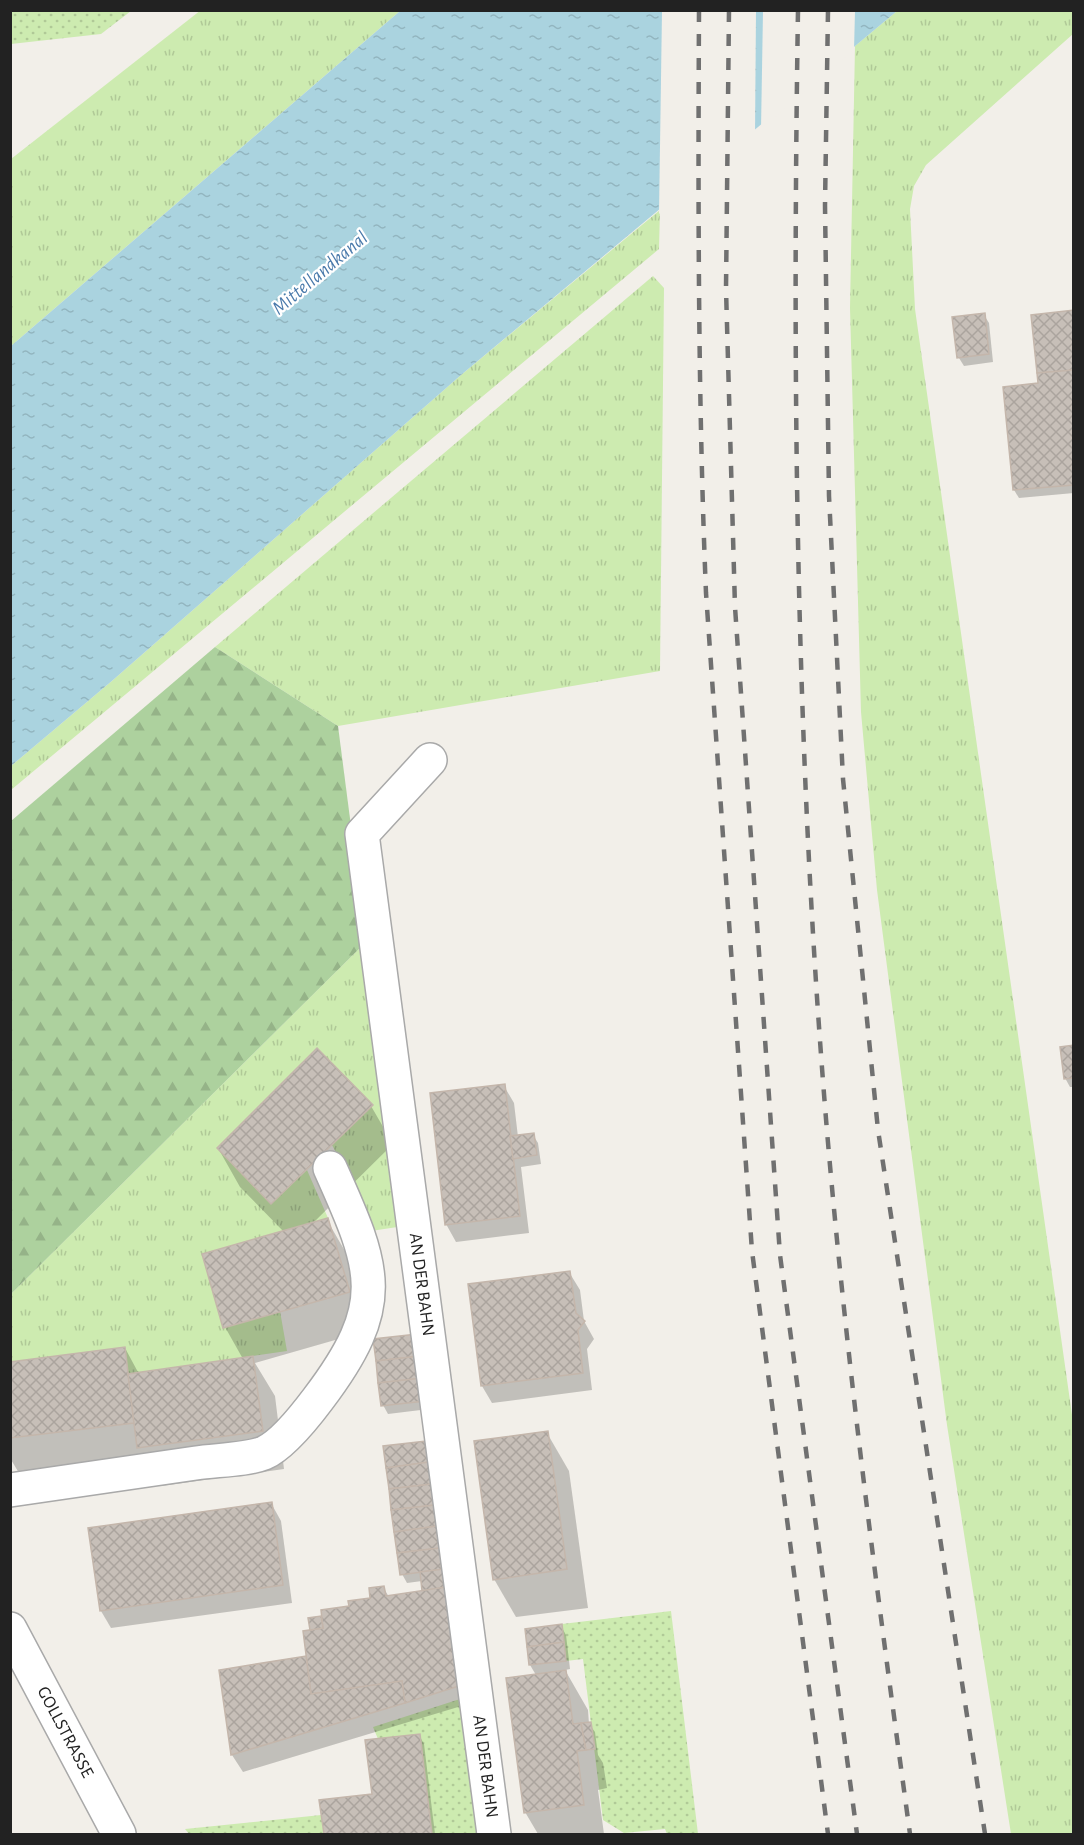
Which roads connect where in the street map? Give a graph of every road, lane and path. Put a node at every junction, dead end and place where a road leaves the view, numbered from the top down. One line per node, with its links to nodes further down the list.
1 (430, 760): 6 (street, AN DER BAHN)
2 (330, 1168): 3 (street)
3 (10, 1490)
4 (10, 1629): 5 (street, GOLLSTRASSE)
5 (119, 1834)
6 (494, 1834)

